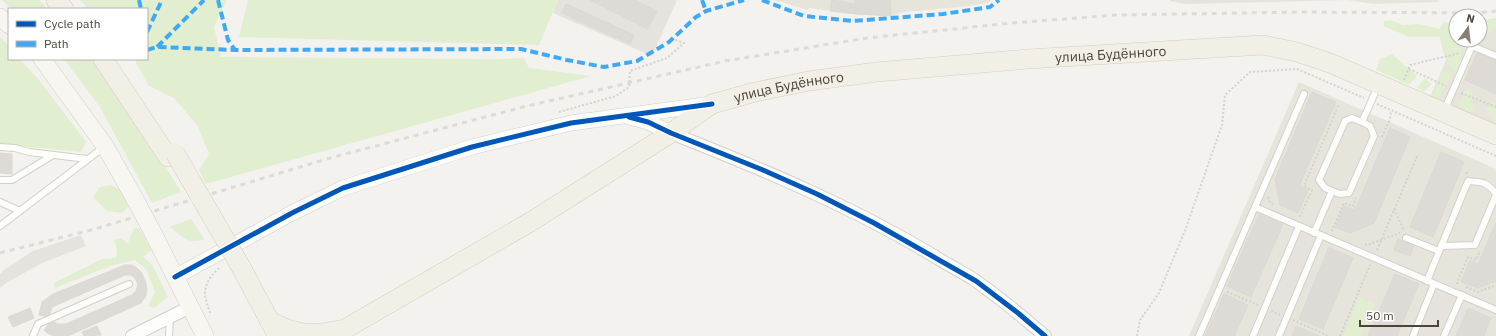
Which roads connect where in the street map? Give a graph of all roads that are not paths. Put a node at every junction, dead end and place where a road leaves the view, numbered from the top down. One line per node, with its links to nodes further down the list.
1 (56, 0): 3 (main road)
2 (67, 0): 4 (main road)
3 (63, 8)
4 (74, 8)
5 (0, 17): 6 (main road)
6 (8, 24)
7 (1496, 56): 14 (lane)
8 (43, 60): 19 (main road)
9 (104, 60): 22 (main road)
10 (114, 60): 22 (main road)
11 (1378, 84): 13 (main road, улица Будённого); 14 (main road, улица Будённого); 16 (lane)
12 (1304, 94): 28 (lane)
13 (712, 104): 15 (street); 17 (main road, улица Будённого)
14 (1443, 112): 18 (main road, улица Будённого)
15 (621, 115): 17 (street); 36 (street)
16 (1362, 122): 25 (lane); 25 (lane)
17 (671, 133): 45 (main road, улица Будённого); 50 (street)
18 (1496, 135)
19 (105, 146): 23 (lane); 36 (main road, bridge)
20 (0, 147): 21 (lane)
21 (53, 155): 23 (lane); 24 (lane)
22 (171, 155): 44 (main road, bridge)
23 (87, 160): 29 (lane)
24 (0, 180)
25 (1332, 191): 32 (lane)
26 (1496, 195): 35 (lane); 35 (lane)
27 (0, 202): 29 (lane)
28 (1255, 207): 31 (lane); 51 (lane)
29 (20, 211): 30 (lane)
30 (0, 226)
31 (1299, 226): 32 (lane); 52 (lane)
32 (1314, 233): 33 (lane)
33 (1321, 236): 37 (lane); 53 (lane)
34 (1406, 238): 35 (lane)
35 (1440, 249): 37 (lane)
36 (175, 277): 41 (main road)
37 (1427, 281): 39 (lane)
38 (129, 284): 46 (lane)
39 (1434, 284): 40 (lane); 54 (lane)
40 (1462, 295): 42 (lane); 55 (lane)
41 (190, 306): 43 (street); 49 (main road)
42 (1496, 310)
43 (170, 316): 47 (street); 48 (lane)
44 (272, 331): 45 (main road, улица Будённого)
45 (342, 333)
46 (33, 336)
47 (132, 336)
48 (169, 336)
49 (205, 336)
50 (1045, 336)
51 (1199, 336)
52 (1253, 336)
53 (1279, 336)
54 (1412, 336)
55 (1444, 336)

